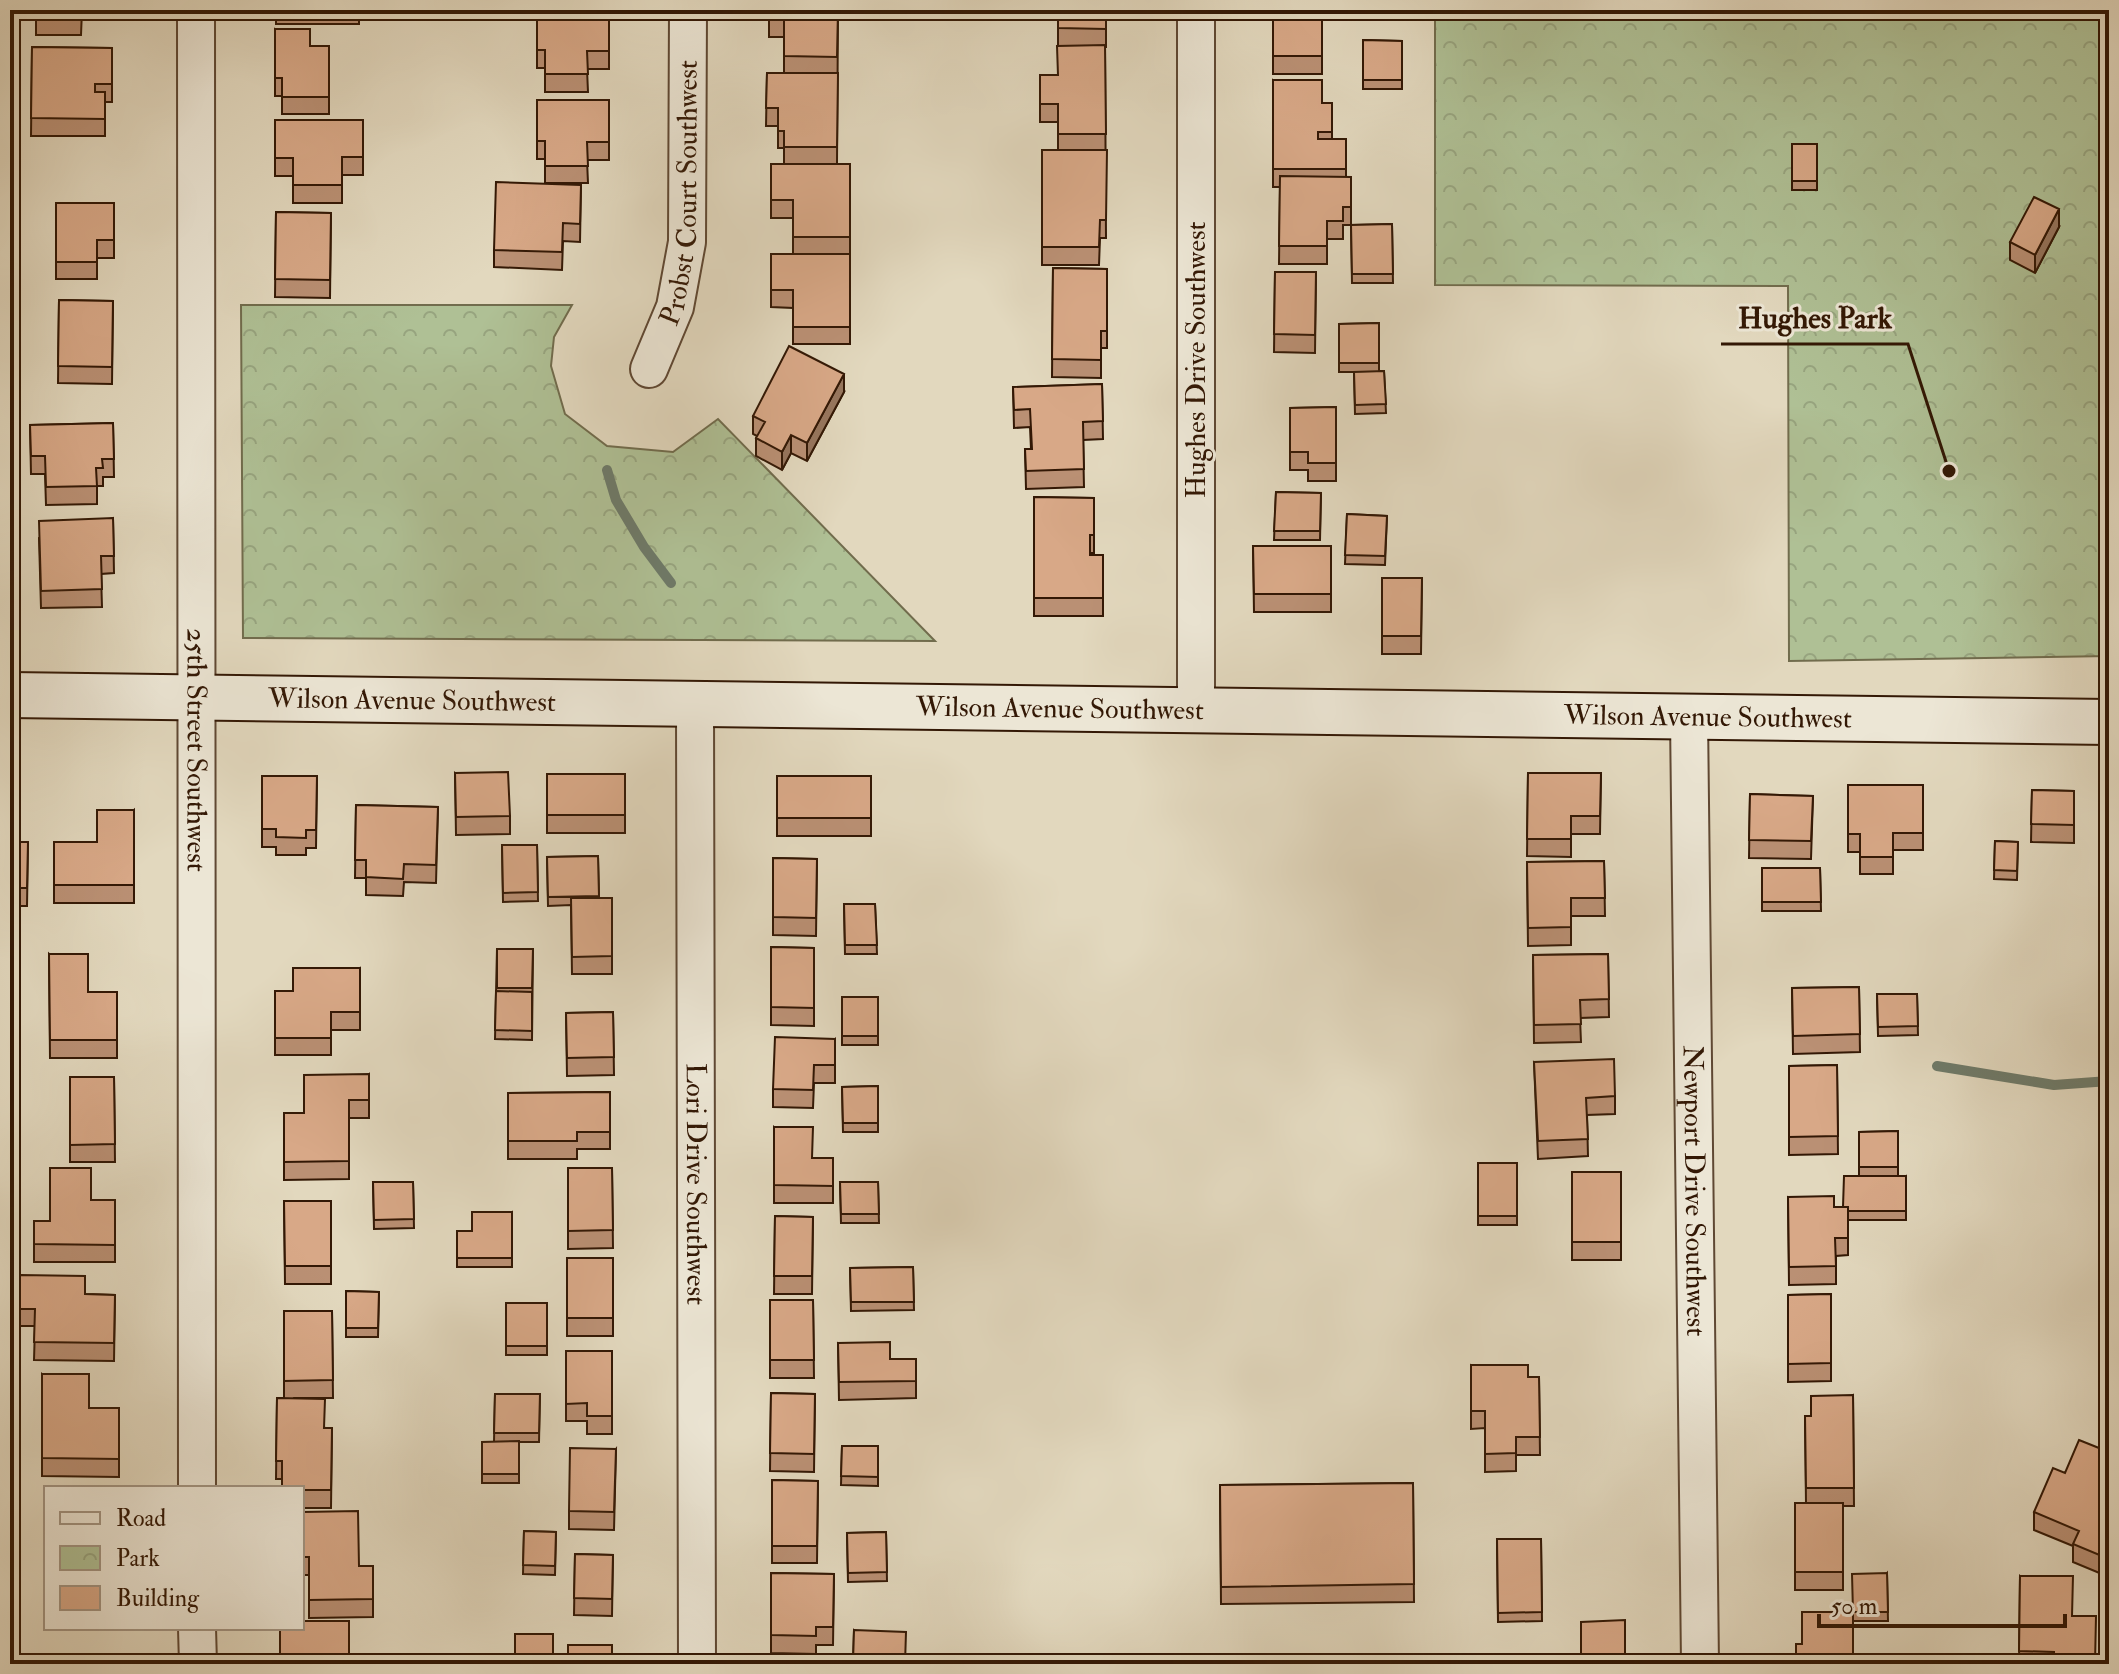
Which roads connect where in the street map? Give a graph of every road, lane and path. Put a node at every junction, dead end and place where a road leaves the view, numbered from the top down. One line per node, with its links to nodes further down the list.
1 (196, 10): 6 (street, 25th Street Southwest)
2 (688, 10): 4 (street, Probst Court Southwest)
3 (1196, 10): 8 (street, Hughes Drive Southwest)
4 (649, 369)
5 (10, 695): 6 (main road, Wilson Avenue Southwest)
6 (196, 697): 7 (main road, Wilson Avenue Southwest); 11 (street, 25th Street Southwest)
7 (695, 704): 8 (main road, Wilson Avenue Southwest); 14 (street, Lori Drive Southwest)
8 (1196, 710): 9 (main road, Wilson Avenue Southwest)
9 (1689, 717): 10 (main road, Wilson Avenue Southwest); 15 (street, Newport Drive Southwest)
10 (2109, 722)
11 (197, 1486)
12 (197, 1630): 13 (street)
13 (198, 1664)
14 (697, 1664)
15 (1700, 1664)

